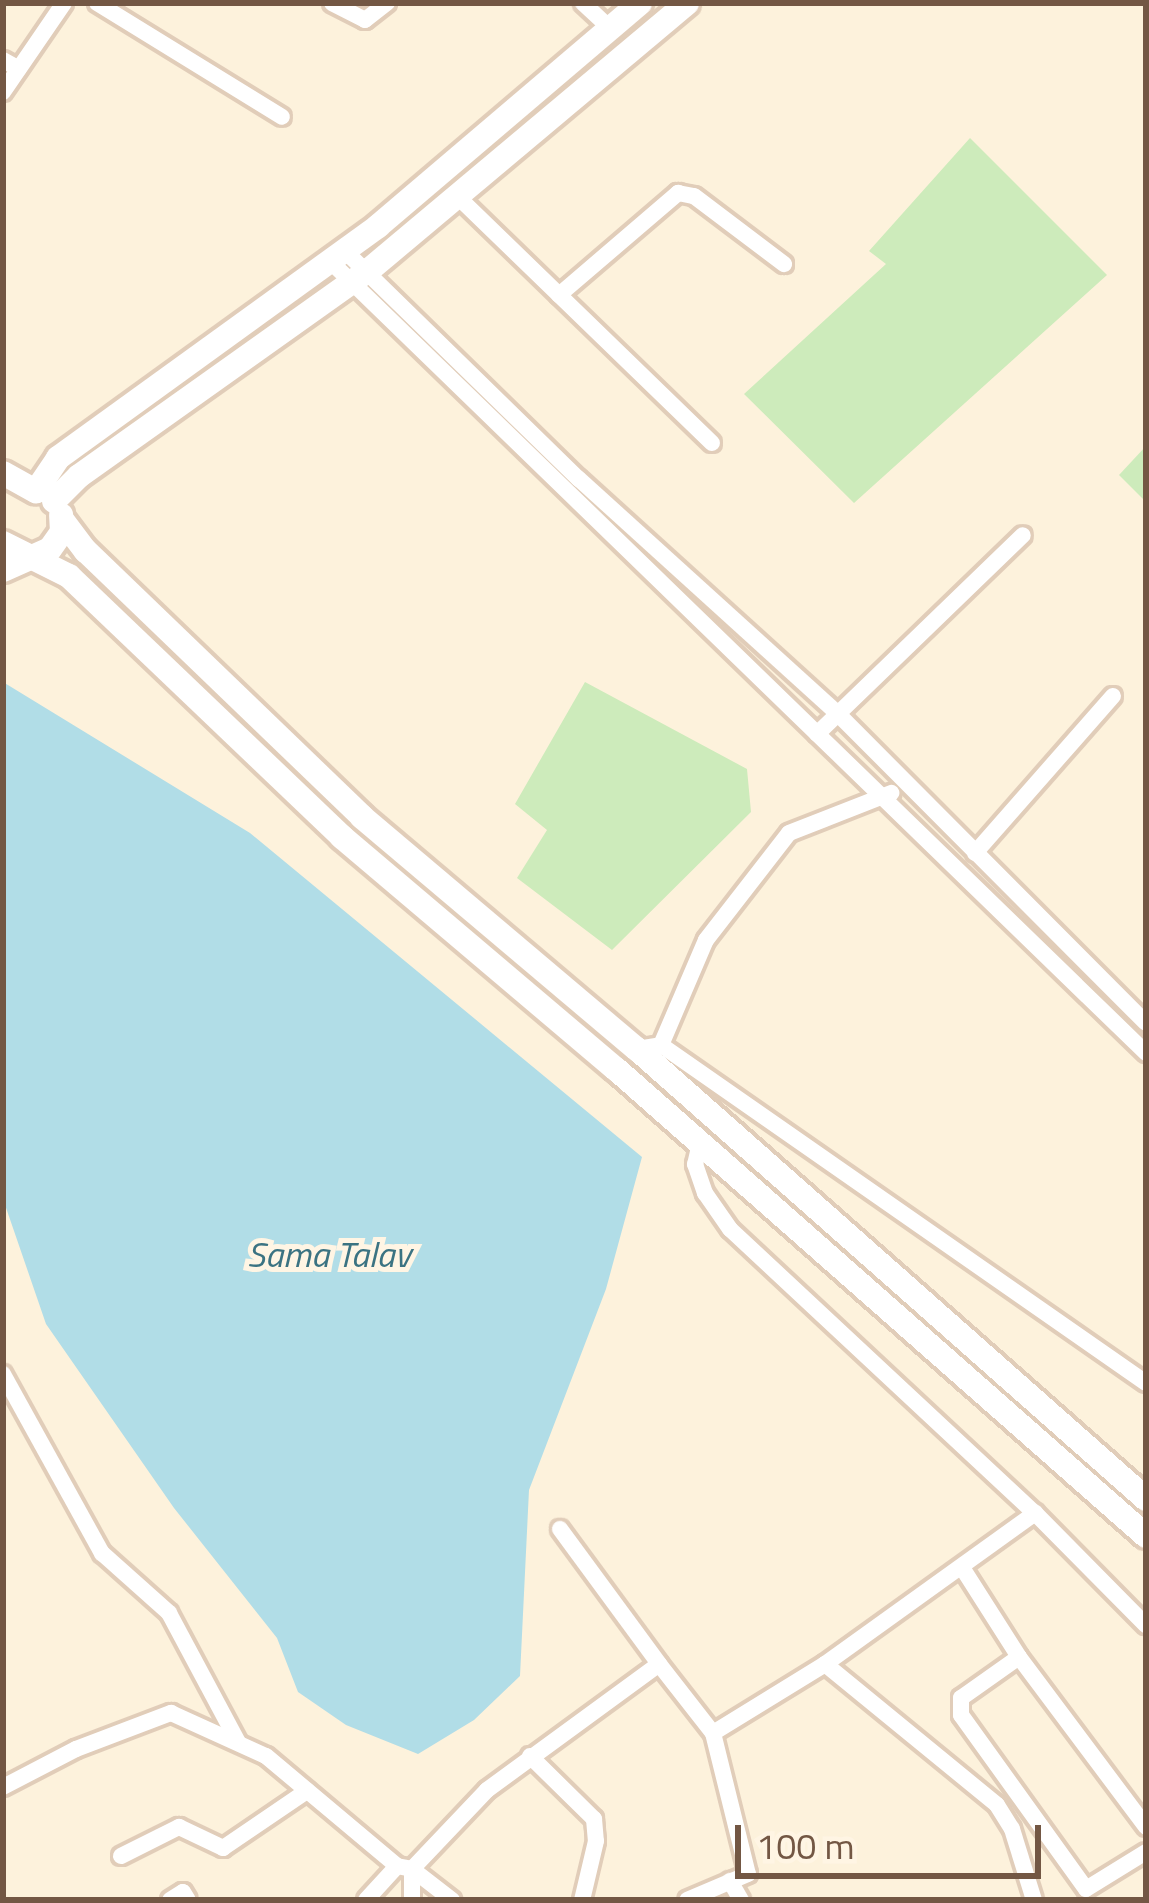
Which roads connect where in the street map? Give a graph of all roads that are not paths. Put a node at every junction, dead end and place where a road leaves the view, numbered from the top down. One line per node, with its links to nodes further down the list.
1 (64, 3): 9 (street)
2 (97, 3): 11 (street)
3 (332, 3): 4 (street)
4 (387, 3)
5 (583, 3): 7 (street)
6 (687, 3): 8 (main road)
7 (620, 17): 8 (main road); 13 (main road)
8 (628, 55): 12 (main road)
9 (11, 65): 10 (street)
10 (3, 92)
11 (282, 117)
12 (457, 196): 15 (main road); 16 (street)
13 (338, 256): 15 (street); 21 (main road)
14 (784, 263): 16 (street)
15 (361, 276): 19 (street); 21 (main road)
16 (559, 295): 17 (street)
17 (712, 443)
18 (3, 473): 21 (main road)
19 (573, 486): 25 (street); 27 (street)
20 (3, 504): 21 (main road)
21 (51, 504): 24 (main road); 29 (main road)
22 (1024, 535): 30 (street)
23 (3, 543): 24 (main road)
24 (29, 557): 26 (main road); 31 (main road)
25 (675, 566): 27 (street); 30 (street)
26 (3, 570)
27 (661, 582): 32 (street)
28 (1113, 696): 37 (street)
29 (250, 709): 31 (main road); 34 (main road)
30 (840, 716): 32 (street); 33 (street)
31 (231, 730): 36 (main road)
32 (817, 734): 35 (street)
33 (907, 785): 35 (street); 37 (street)
34 (334, 790): 36 (main road); 39 (main road)
35 (883, 798): 39 (street); 40 (street)
36 (314, 811): 41 (main road)
37 (975, 853): 38 (street)
38 (1146, 1023)
39 (649, 1047): 43 (street); 44 (main road)
40 (1146, 1053)
41 (700, 1143): 45 (street); 47 (main road)
42 (3, 1374): 54 (street)
43 (1146, 1383)
44 (1146, 1499)
45 (1035, 1513): 48 (street); 49 (street)
46 (560, 1529): 51 (street)
47 (1146, 1536)
48 (963, 1569): 50 (street); 52 (street)
49 (1146, 1625)
50 (1019, 1657): 58 (street); 59 (street)
51 (659, 1664): 53 (street); 55 (street)
52 (825, 1664): 53 (street); 71 (street)
53 (713, 1732): 62 (street)
54 (238, 1742): 56 (street); 57 (street)
55 (530, 1756): 61 (street); 68 (street)
56 (3, 1787)
57 (308, 1791): 60 (street); 61 (street)
58 (1146, 1827)
59 (1146, 1852)
60 (122, 1856)
61 (404, 1868): 65 (street); 66 (street); 67 (street)
62 (730, 1881): 69 (street); 70 (street)
63 (170, 1900): 64 (street)
64 (188, 1900)
65 (366, 1900)
66 (412, 1900)
67 (452, 1900)
68 (582, 1900)
69 (687, 1900)
70 (741, 1900)
71 (1034, 1900)

